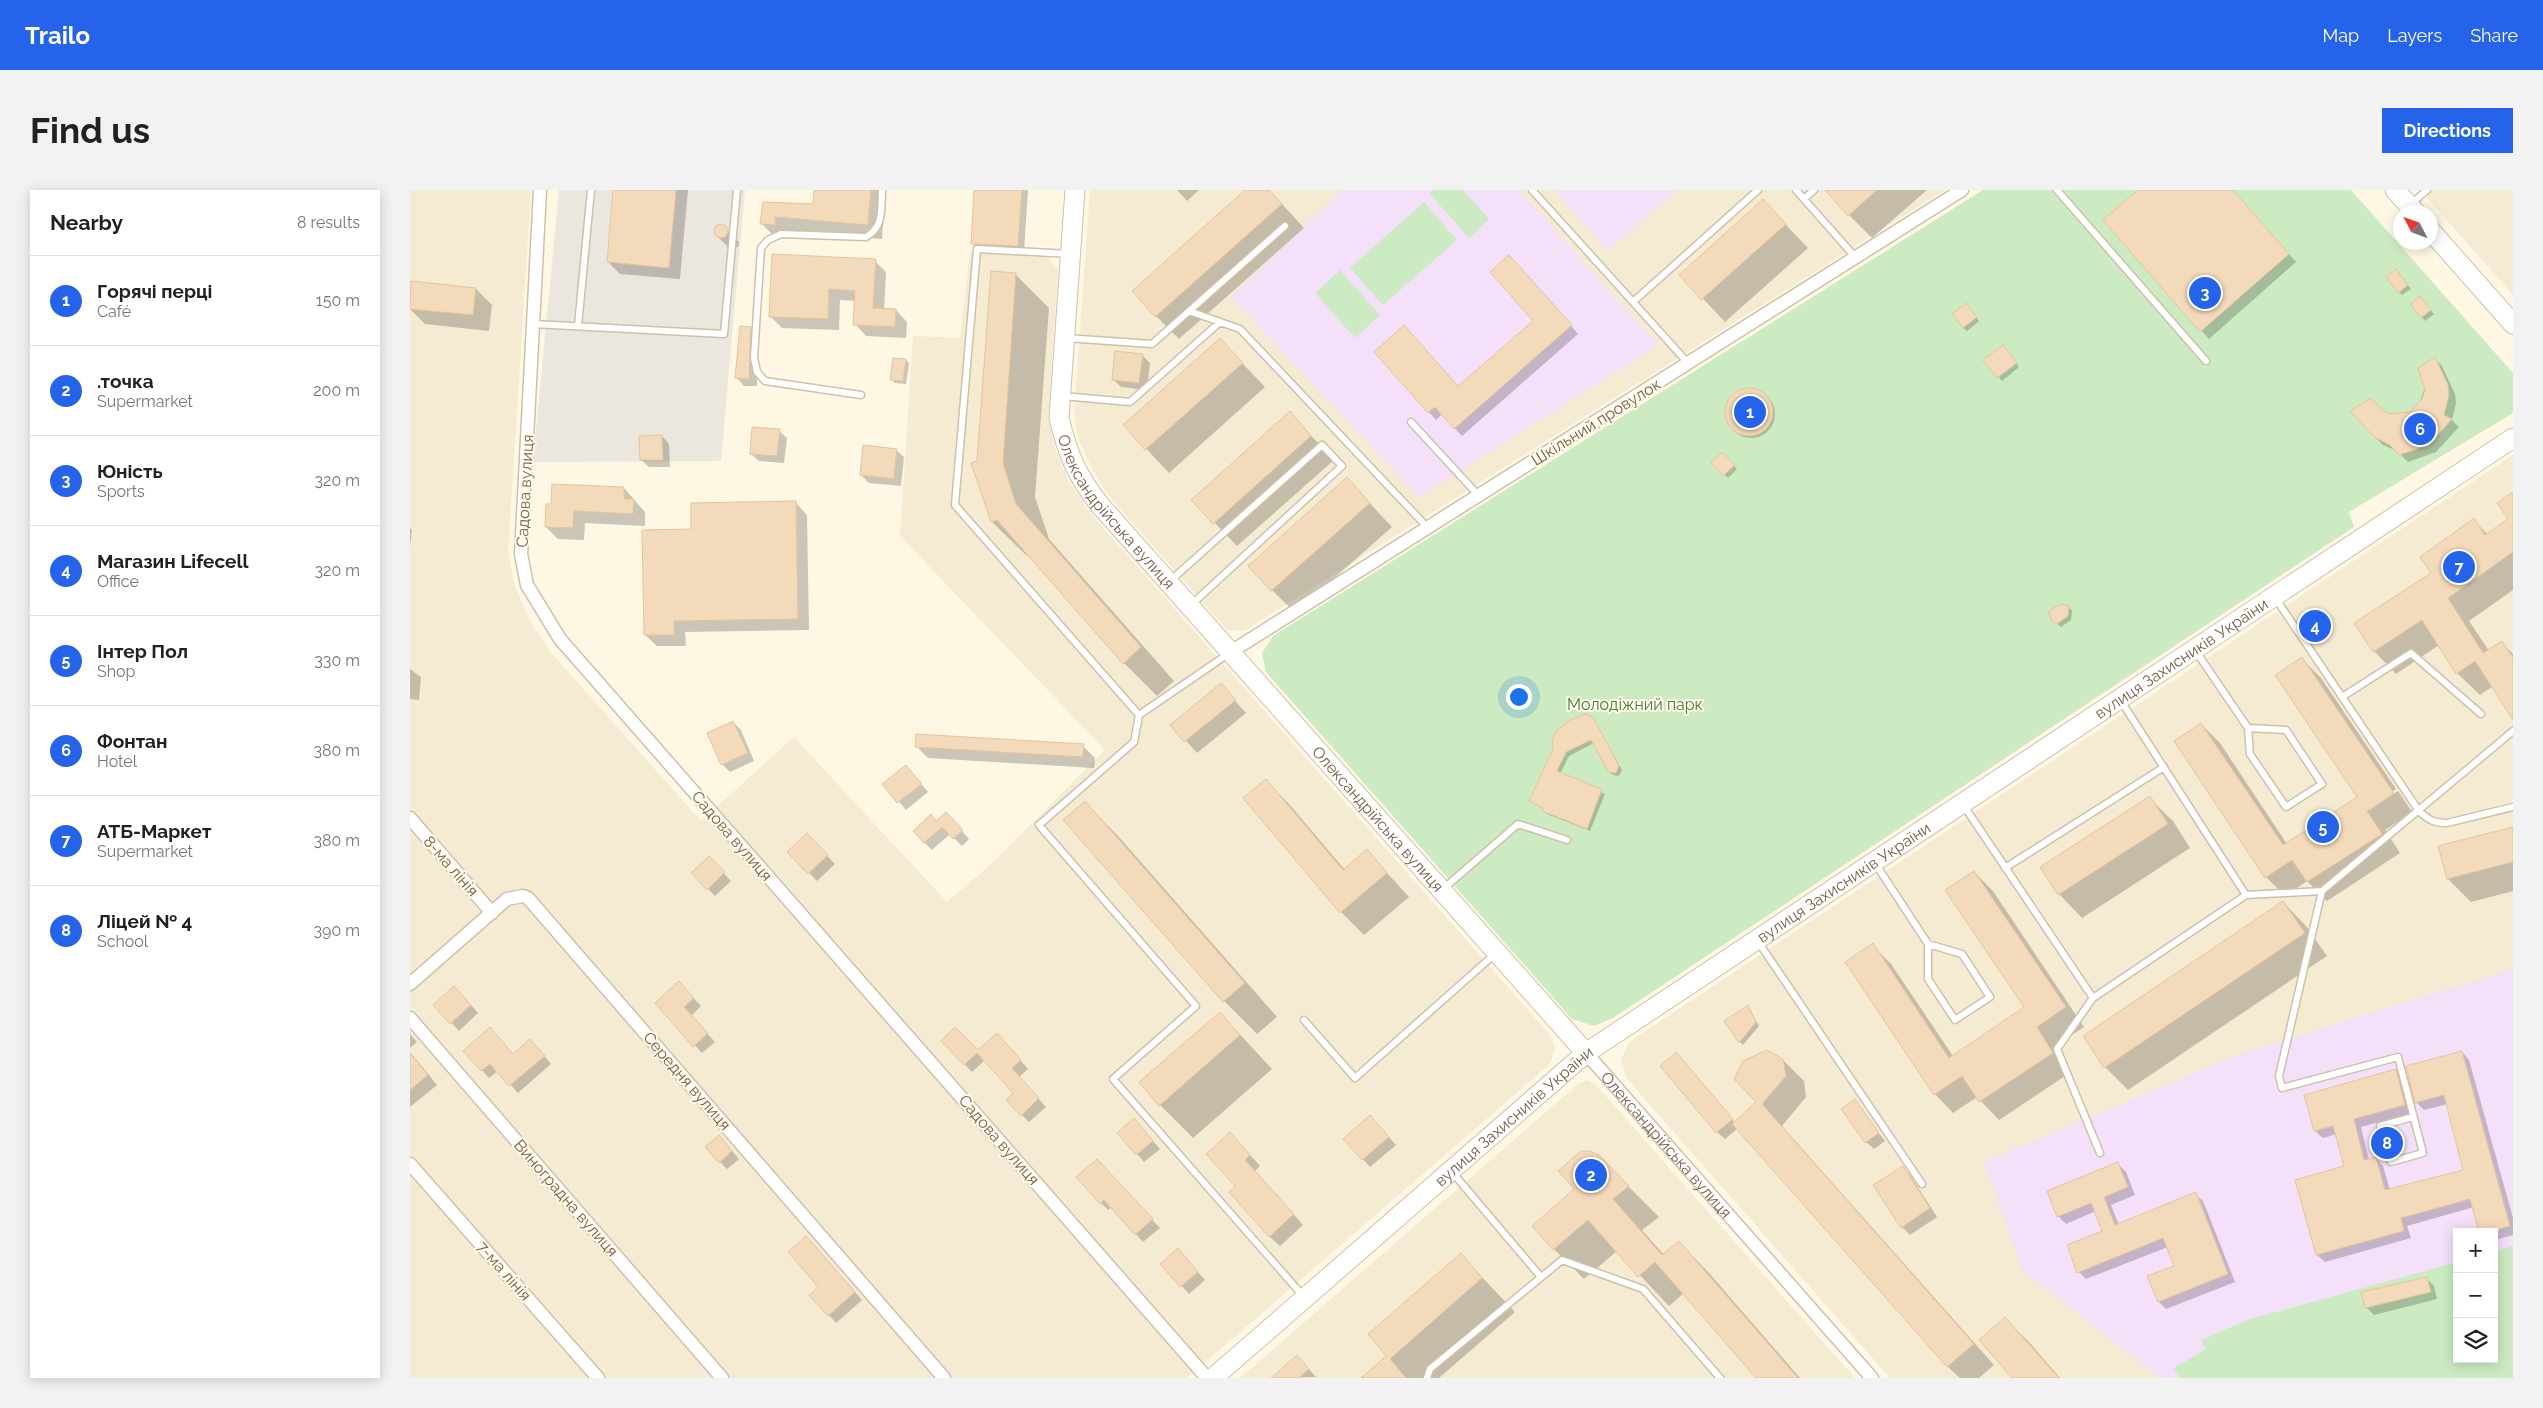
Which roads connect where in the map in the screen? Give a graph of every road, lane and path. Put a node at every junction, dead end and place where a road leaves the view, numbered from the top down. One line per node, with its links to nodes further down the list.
1 (540, 190): 24 (street, Садова вулиця)
2 (591, 190): 26 (lane)
3 (737, 190): 26 (lane)
4 (882, 190): 30 (lane)
5 (1075, 190): 19 (main road, Олександрійська вулиця)
6 (1532, 190): 21 (lane)
7 (1758, 190): 21 (lane)
8 (1796, 190): 14 (lane)
9 (1814, 190): 14 (lane)
10 (1962, 190): 20 (street, Шкільний провулок)
11 (2057, 190): 28 (lane)
12 (2395, 190): 15 (main road)
13 (2427, 190): 16 (lane)
14 (1804, 199): 20 (lane)
15 (2408, 205)
16 (2415, 205)
17 (1285, 226): 22 (lane)
18 (2438, 239): 25 (main road)
19 (1070, 254): 27 (main road, Олександрійська вулиця); 44 (lane)
20 (1856, 259): 29 (street, Шкільний провулок)
21 (1633, 302): 29 (lane)
22 (1188, 311): 23 (lane); 27 (lane)
23 (1220, 322): 31 (lane); 35 (lane)
24 (533, 324): 26 (lane); 77 (street, Садова вулиця)
25 (2513, 324)
26 (578, 326)
27 (1065, 338): 31 (main road, Олександрійська вулиця)
28 (2206, 361)
29 (1688, 364): 34 (street, Шкільний провулок)
30 (861, 395)
31 (1061, 396): 36 (main road, Олександрійська вулиця)
32 (1411, 422): 34 (lane)
33 (2513, 438): 37 (main road, вулиця Захисників України)
34 (1479, 496): 35 (street, Шкільний провулок)
35 (1428, 528): 40 (street, Шкільний провулок)
36 (1168, 583): 38 (main road, Олександрійська вулиця); 38 (lane)
37 (2275, 596): 39 (main road, вулиця Захисників України); 41 (lane)
38 (1189, 606): 40 (main road, Олександрійська вулиця)
39 (2195, 649): 42 (main road, вулиця Захисників України); 45 (lane)
40 (1230, 653): 44 (lane); 55 (main road, Олександрійська вулиця)
41 (2342, 697): 43 (lane); 50 (lane)
42 (2120, 699): 47 (lane); 48 (main road, вулиця Захисників України)
43 (2481, 714)
44 (1139, 715): 73 (lane)
45 (2248, 728): 45 (lane)
46 (2513, 731): 50 (lane)
47 (2164, 767): 54 (lane); 57 (lane)
48 (1962, 804): 53 (main road, вулиця Захисників України); 54 (lane)
49 (2513, 807): 50 (lane)
50 (2419, 811): 56 (lane)
51 (410, 818): 58 (street, 8-ма лінія)
52 (1567, 840): 55 (lane)
53 (1874, 862): 59 (main road, вулиця Захисників України); 60 (lane)
54 (2006, 868): 63 (lane)
55 (1442, 890): 61 (main road, Олександрійська вулиця)
56 (2322, 891): 57 (lane); 67 (lane)
57 (2246, 895): 63 (lane)
58 (492, 913): 62 (street, Середня вулиця); 76 (street, Середня вулиця)
59 (1757, 940): 66 (main road, вулиця Захисників України); 71 (lane)
60 (1928, 944): 60 (lane)
61 (1497, 952): 65 (lane); 66 (main road, Олександрійська вулиця)
62 (410, 984)
63 (2093, 998): 68 (lane)
64 (410, 1018): 75 (street, Виноградна вулиця)
65 (1304, 1020)
66 (1586, 1053): 70 (main road, вулиця Захисників України); 81 (street, Олександрійська вулиця)
67 (2413, 1117): 67 (lane)
68 (2100, 1154)
69 (410, 1164): 74 (street, 7-ма лінія)
70 (1451, 1171): 72 (lane); 73 (main road, вулиця Захисників України)
71 (1922, 1184)
72 (1541, 1277): 79 (lane); 80 (lane)
73 (1305, 1298): 78 (main road, вулиця Захисників України)
74 (598, 1378)
75 (722, 1378)
76 (944, 1378)
77 (1207, 1378)
78 (1213, 1378)
79 (1427, 1378)
80 (1720, 1378)
81 (1872, 1378)

